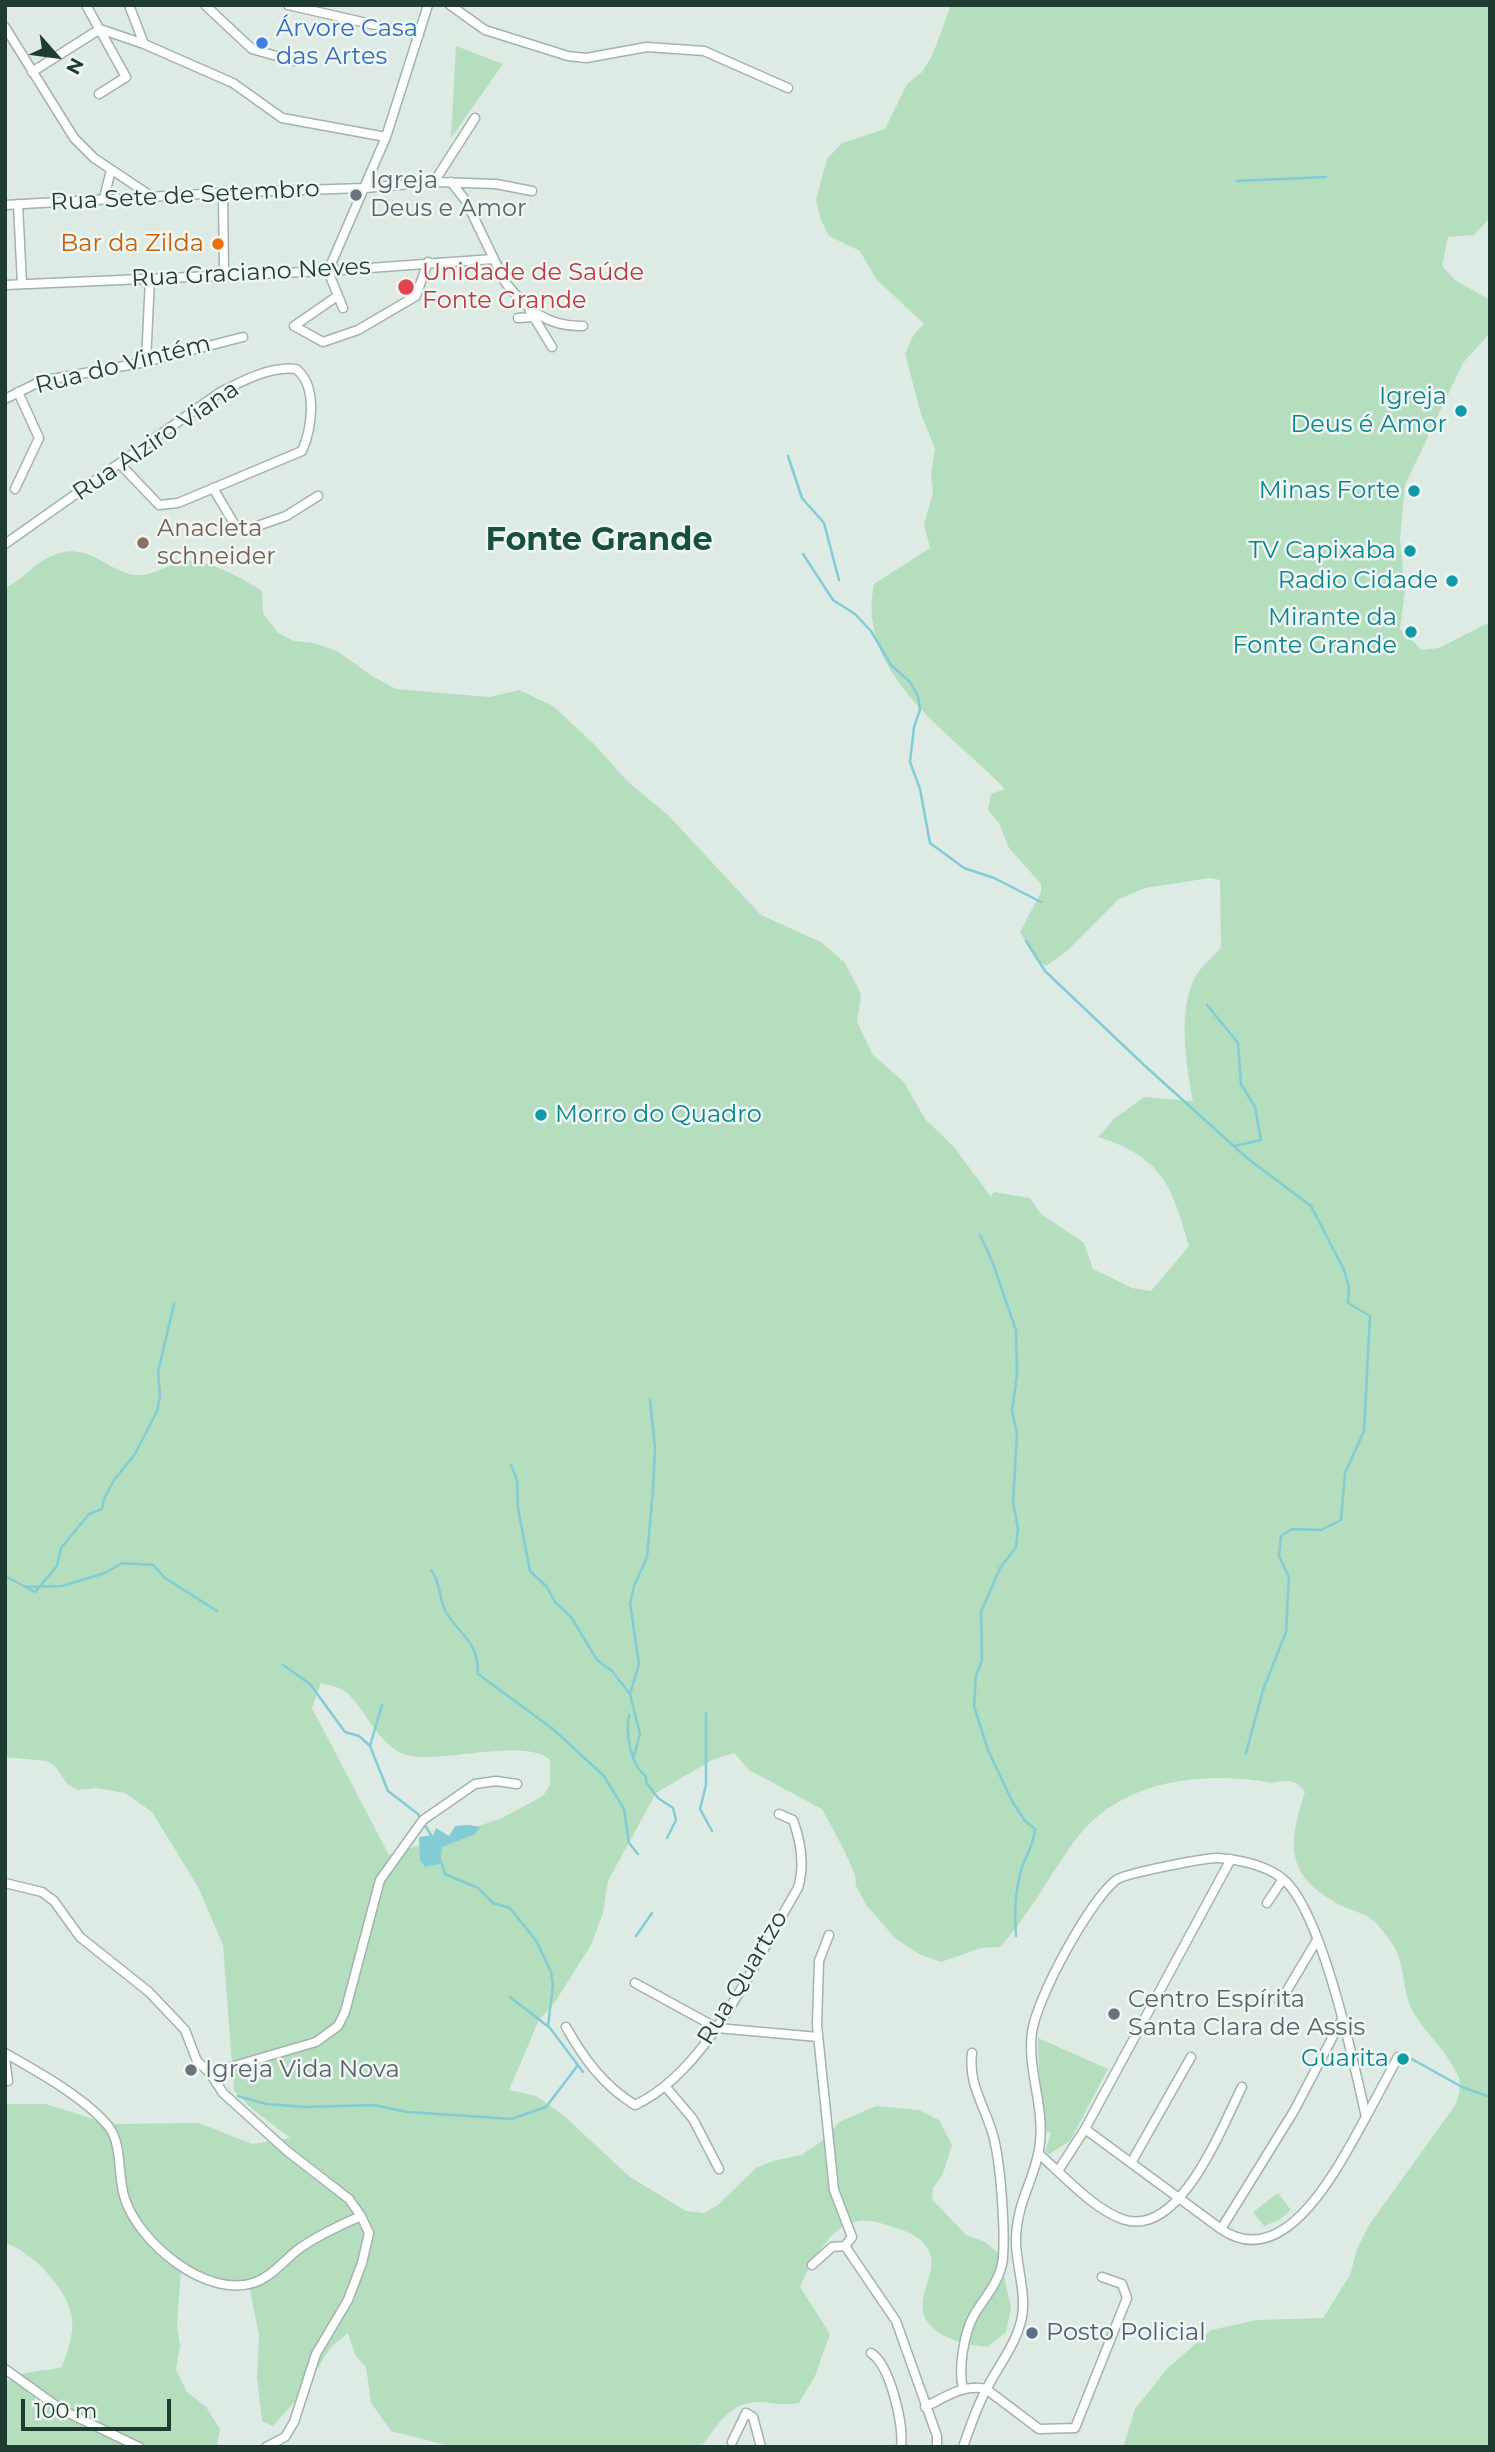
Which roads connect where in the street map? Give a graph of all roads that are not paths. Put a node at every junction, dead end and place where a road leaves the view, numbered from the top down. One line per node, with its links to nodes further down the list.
1 (86, 5): 8 (street)
2 (129, 5): 10 (street)
3 (205, 5): 11 (street)
4 (288, 5): 9 (street)
5 (428, 5): 9 (street)
6 (450, 5): 13 (street)
7 (5, 27): 12 (street)
8 (100, 29): 10 (street); 12 (street); 14 (street)
9 (419, 35): 16 (street)
10 (144, 44): 16 (street)
11 (294, 61)
12 (32, 72): 17 (street)
13 (788, 88)
14 (99, 94)
15 (475, 118): 18 (street)
16 (386, 137): 20 (street)
17 (111, 170): 23 (street); 24 (street)
18 (434, 182): 19 (street, Rua Sete de Setembro); 20 (street, Rua Sete de Setembro)
19 (451, 182): 21 (street, Rua Sete de Setembro); 27 (street)
20 (365, 188): 22 (street, Rua Sete de Setembro); 29 (street)
21 (532, 191)
22 (223, 192): 23 (street, Rua Sete de Setembro); 30 (street)
23 (151, 196): 24 (street, Rua Sete de Setembro)
24 (104, 198): 25 (street, Rua Sete de Setembro)
25 (18, 204): 26 (street, Rua Sete de Setembro); 32 (street)
26 (5, 205)
27 (493, 259): 28 (street, Rua Graciano Neves); 36 (street)
28 (428, 262): 29 (street, Rua Graciano Neves); 34 (street)
29 (328, 271): 30 (street, Rua Graciano Neves); 34 (street)
30 (224, 274): 31 (street, Rua Graciano Neves)
31 (150, 278): 32 (street, Rua Graciano Neves); 41 (street)
32 (22, 284): 33 (street, Rua Graciano Neves)
33 (5, 285)
34 (336, 297): 35 (street)
35 (343, 308)
36 (532, 314): 37 (street); 38 (street); 40 (street)
37 (518, 318)
38 (583, 326)
39 (243, 337): 41 (street, Rua do Vintém)
40 (552, 347)
41 (146, 362): 42 (street, Rua do Vintém)
42 (18, 392): 43 (street, Rua do Vintém); 46 (street)
43 (5, 398)
44 (120, 464): 45 (street); 45 (street, Rua Alziro Viana); 48 (street, Rua Alziro Viana)
45 (213, 488): 47 (street)
46 (15, 489)
47 (318, 496)
48 (5, 544)
49 (517, 1784): 67 (street)
50 (779, 1814): 61 (street, Rua Quartzo)
51 (1231, 1859): 52 (street); 72 (street); 73 (street)
52 (1283, 1880): 54 (street); 56 (street)
53 (5, 1883): 67 (street)
54 (1267, 1903)
55 (830, 1935): 62 (street)
56 (1317, 1940): 58 (street); 59 (street)
57 (635, 1983): 61 (street)
58 (1280, 2002)
59 (1342, 2019): 71 (street); 79 (street)
60 (566, 2027): 69 (street, Rua Quartzo)
61 (718, 2028): 62 (street); 69 (street, Rua Quartzo)
62 (818, 2037): 80 (street)
63 (972, 2053): 85 (street)
64 (5, 2055): 68 (street); 78 (street)
65 (1191, 2057): 74 (street)
66 (1398, 2057): 71 (street)
67 (210, 2073): 78 (street)
68 (8, 2081)
69 (665, 2086): 75 (street)
70 (1242, 2087): 77 (street)
71 (1366, 2117): 79 (street)
72 (1086, 2129): 74 (street); 76 (street)
73 (1039, 2154): 76 (street); 86 (street)
74 (1131, 2163): 77 (street)
75 (719, 2169)
76 (1058, 2171): 77 (street)
77 (1181, 2199): 79 (street)
78 (361, 2216): 90 (street)
79 (1222, 2229)
80 (845, 2246): 81 (street); 87 (street)
81 (812, 2265)
82 (1102, 2277): 86 (street)
83 (871, 2353): 92 (street)
84 (5, 2369): 89 (street)
85 (963, 2389): 86 (street); 87 (street)
86 (986, 2389): 94 (street)
87 (925, 2407): 93 (street)
88 (732, 2442): 91 (street)
89 (139, 2447)
90 (266, 2447)
91 (761, 2447)
92 (901, 2447)
93 (937, 2447)
94 (963, 2447)

